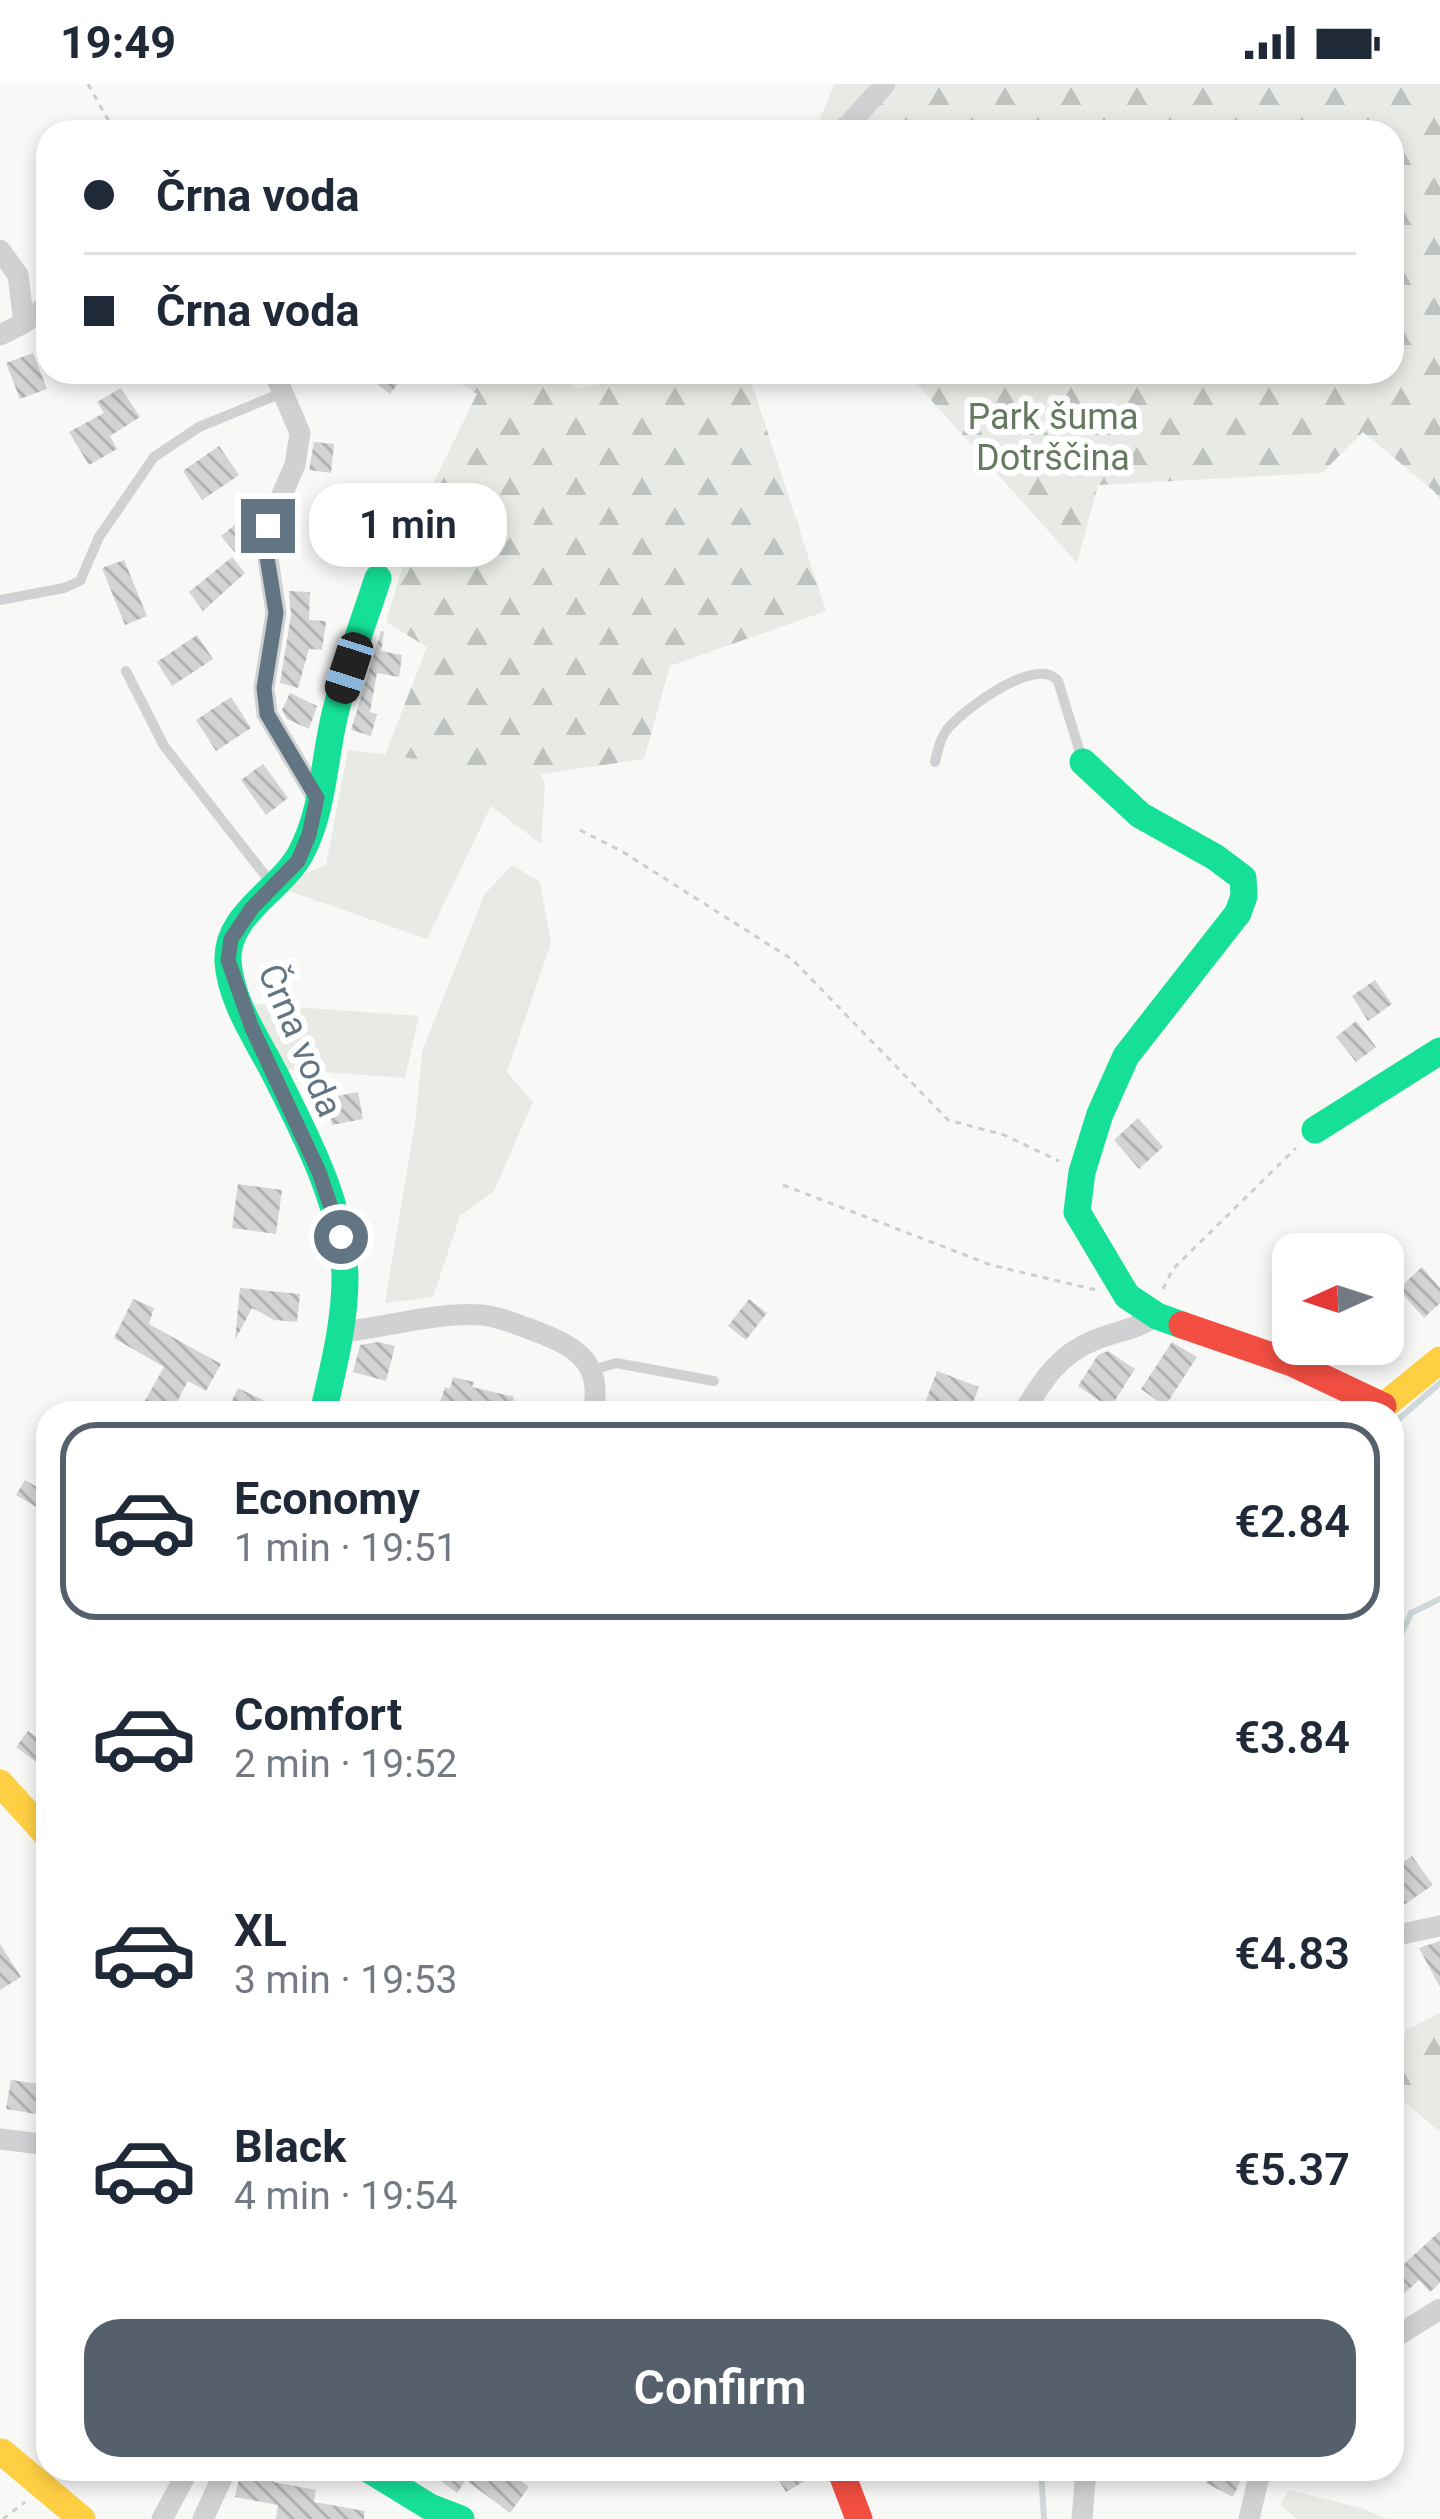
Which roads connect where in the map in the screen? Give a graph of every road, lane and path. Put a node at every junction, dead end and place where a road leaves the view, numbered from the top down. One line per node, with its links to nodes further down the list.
1 (88, 84): 3 (path)
2 (885, 84): 4 (street)
3 (108, 120)
4 (853, 120)
5 (0, 250): 7 (street)
6 (36, 314): 7 (street)
7 (24, 323): 8 (street)
8 (0, 335)
9 (274, 384): 12 (lane)
10 (279, 384): 16 (street)
11 (378, 578): 16 (street, Črna voda)
12 (0, 600)
13 (126, 670): 18 (lane)
14 (935, 762): 15 (lane)
15 (1083, 762): 21 (street)
16 (317, 798): 18 (street, Črna voda)
17 (580, 830): 21 (path)
18 (274, 886): 25 (street, Črna voda)
19 (1440, 1051): 20 (street)
20 (1315, 1130): 24 (path)
21 (1082, 1172): 23 (street)
22 (783, 1185): 23 (path)
23 (1127, 1297): 24 (street)
24 (1157, 1316): 31 (street); 32 (street)
25 (341, 1332): 27 (street); 29 (street, Črna voda)
26 (1440, 1360): 33 (street)
27 (593, 1370): 28 (lane); 30 (street)
28 (714, 1381)
29 (326, 1401)
30 (595, 1401)
31 (1030, 1401)
32 (1362, 1401)
33 (1390, 1401)
34 (0, 1783): 35 (street)
35 (36, 1821)
36 (1440, 1926): 37 (street)
37 (1404, 1934)
38 (0, 2139): 39 (street)
39 (36, 2144)
40 (1440, 2309): 41 (street)
41 (1404, 2332)
42 (2, 2452): 43 (street)
43 (36, 2480)
44 (37, 2481): 54 (street)
45 (183, 2481): 55 (street)
46 (220, 2481): 56 (street)
47 (385, 2481): 52 (street)
48 (845, 2481): 58 (street)
49 (1085, 2481): 59 (street)
50 (1258, 2481): 60 (street)
51 (25, 2501): 53 (path)
52 (429, 2513): 57 (street)
53 (3, 2519)
54 (82, 2519)
55 (162, 2519)
56 (203, 2519)
57 (461, 2519)
58 (859, 2519)
59 (1082, 2519)
60 (1249, 2519)

